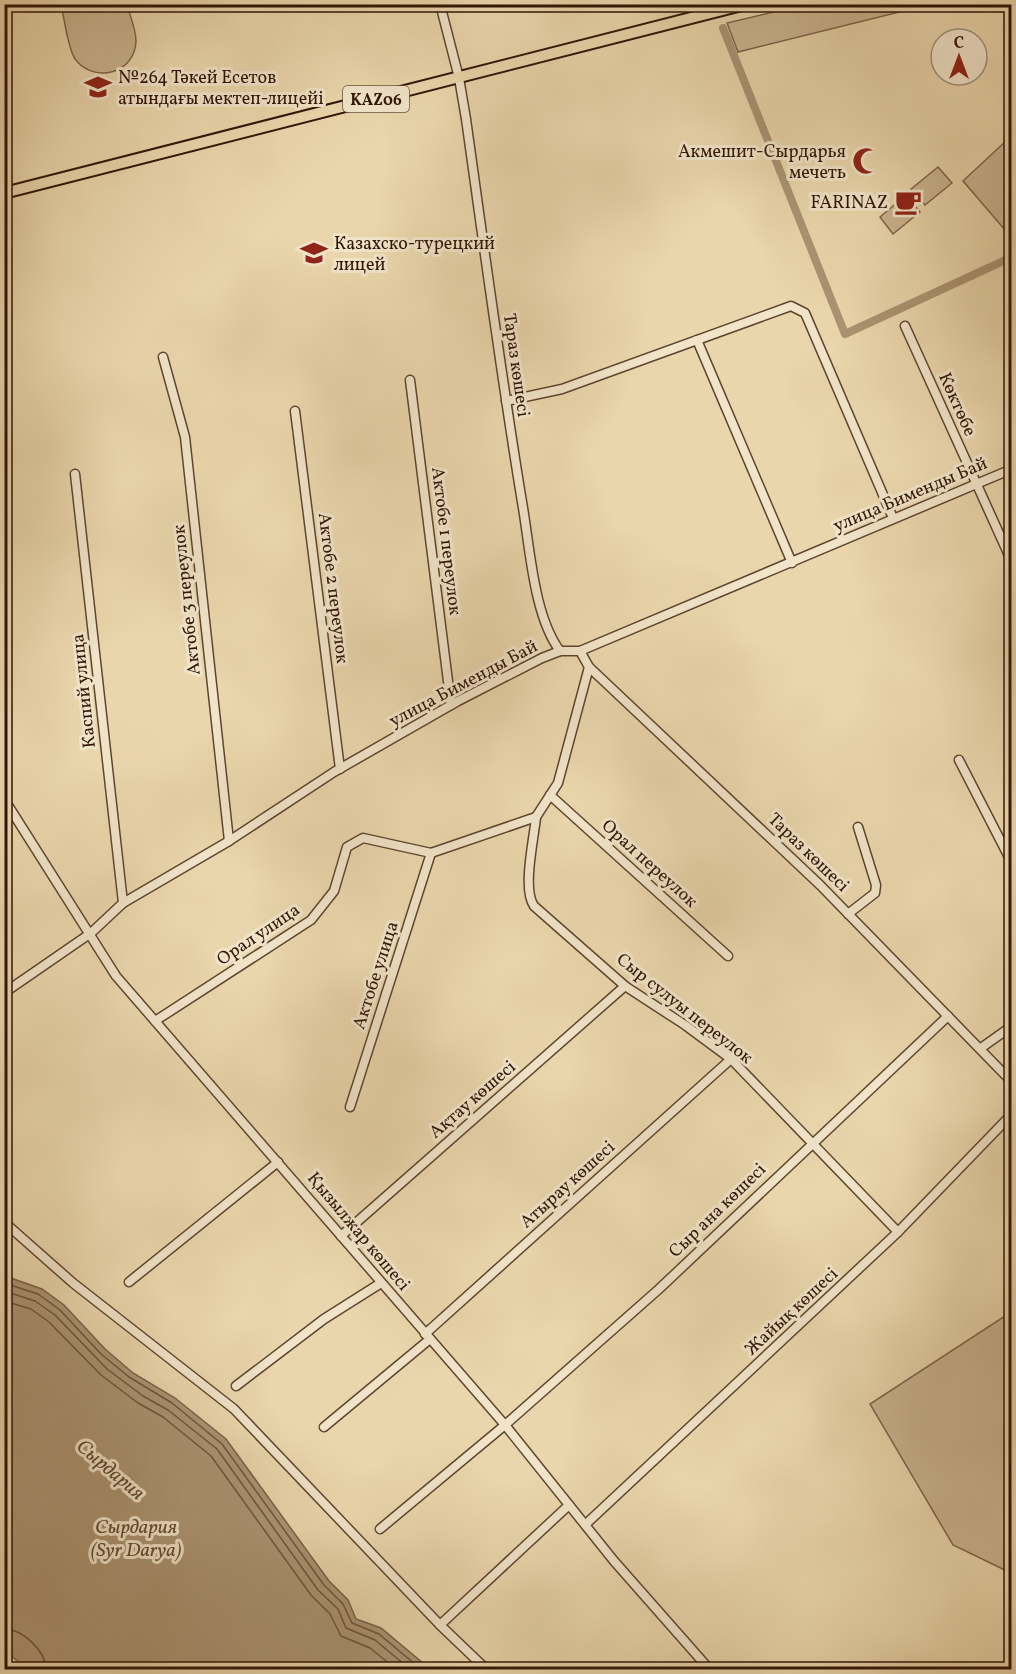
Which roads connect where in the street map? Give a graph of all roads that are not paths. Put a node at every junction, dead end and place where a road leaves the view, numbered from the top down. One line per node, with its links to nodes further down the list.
1 (440, 4): 3 (street, Тараз көшесі)
2 (746, 4): 3 (main road, KAZ06)
3 (459, 78): 4 (main road, KAZ06); 9 (street, Тараз көшесі)
4 (4, 192)
5 (905, 326): 13 (street, Көктөбе)
6 (697, 340): 9 (street); 14 (street); 15 (street)
7 (163, 357): 27 (street, Актобе 3 переулок)
8 (410, 380): 20 (street, Актобе 1 переулок)
9 (506, 401): 17 (street, Тараз көшесі)
10 (295, 411): 22 (street, Актобе 2 переулок)
11 (1011, 469): 13 (street, улица Бименды Бай)
12 (75, 474): 30 (street, Каспий улица)
13 (976, 484): 14 (street, улица Бименды Бай); 16 (street, Көктөбе)
14 (893, 518): 15 (street, улица Бименды Бай)
15 (792, 562): 18 (street, улица Бименды Бай)
16 (1011, 562)
17 (560, 651): 18 (street, улица Бименды Бай); 20 (street, улица Бименды Бай)
18 (580, 651): 19 (street, Тараз көшесі)
19 (589, 667): 23 (street); 31 (street, Тараз көшесі)
20 (451, 705): 22 (street, улица Бименды Бай)
21 (959, 760): 29 (street)
22 (340, 769): 27 (street, улица Бименды Бай)
23 (550, 795): 25 (street); 33 (street, Орал переулок)
24 (4, 799): 32 (street, Қызылжар көшесі)
25 (536, 818): 28 (street); 34 (street, Сыр сулуы переулок)
26 (858, 827): 31 (street)
27 (229, 841): 30 (street, улица Бименды Бай)
28 (431, 853): 37 (street, Орал улица); 42 (street, Актобе улица)
29 (1011, 862)
30 (123, 903): 32 (street, улица Бименды Бай)
31 (848, 914): 36 (street, Тараз көшесі)
32 (91, 933): 35 (street, улица Бименды Бай); 37 (street, Қызылжар көшесі)
33 (728, 956)
34 (625, 986): 40 (street, Сыр сулуы переулок); 48 (street, Ақтау көшесі)
35 (4, 993)
36 (948, 1016): 39 (street, Тараз көшесі); 44 (street, Сыр ана көшесі)
37 (155, 1021): 45 (street, Қызылжар көшесі)
38 (1011, 1026): 39 (street)
39 (981, 1048): 41 (street, Тараз көшесі)
40 (731, 1059): 44 (street, Сыр сулуы переулок); 51 (street, Атырау көшесі)
41 (1011, 1082)
42 (350, 1107)
43 (1011, 1114): 47 (street, Жайық көшесі)
44 (810, 1143): 47 (street, Сыр сулуы переулок); 53 (street, Сыр ана көшесі)
45 (278, 1162): 48 (street, Қызылжар көшесі); 49 (street)
46 (4, 1222): 58 (street)
47 (898, 1232): 56 (street, Жайық көшесі)
48 (341, 1236): 50 (street, Қызылжар көшесі)
49 (129, 1282)
50 (381, 1283): 51 (street, Қызылжар көшесі); 52 (street)
51 (427, 1336): 53 (street, Қызылжар көшесі); 54 (street, Атырау көшесі)
52 (236, 1386)
53 (505, 1425): 55 (street, Қызылжар көшесі); 57 (street, Сыр ана көшесі)
54 (324, 1427)
55 (569, 1505): 56 (street, Қызылжар көшесі); 58 (street)
56 (585, 1524): 60 (street, Қызылжар көшесі)
57 (380, 1529)
58 (440, 1625): 59 (street)
59 (487, 1670)
60 (710, 1670)

